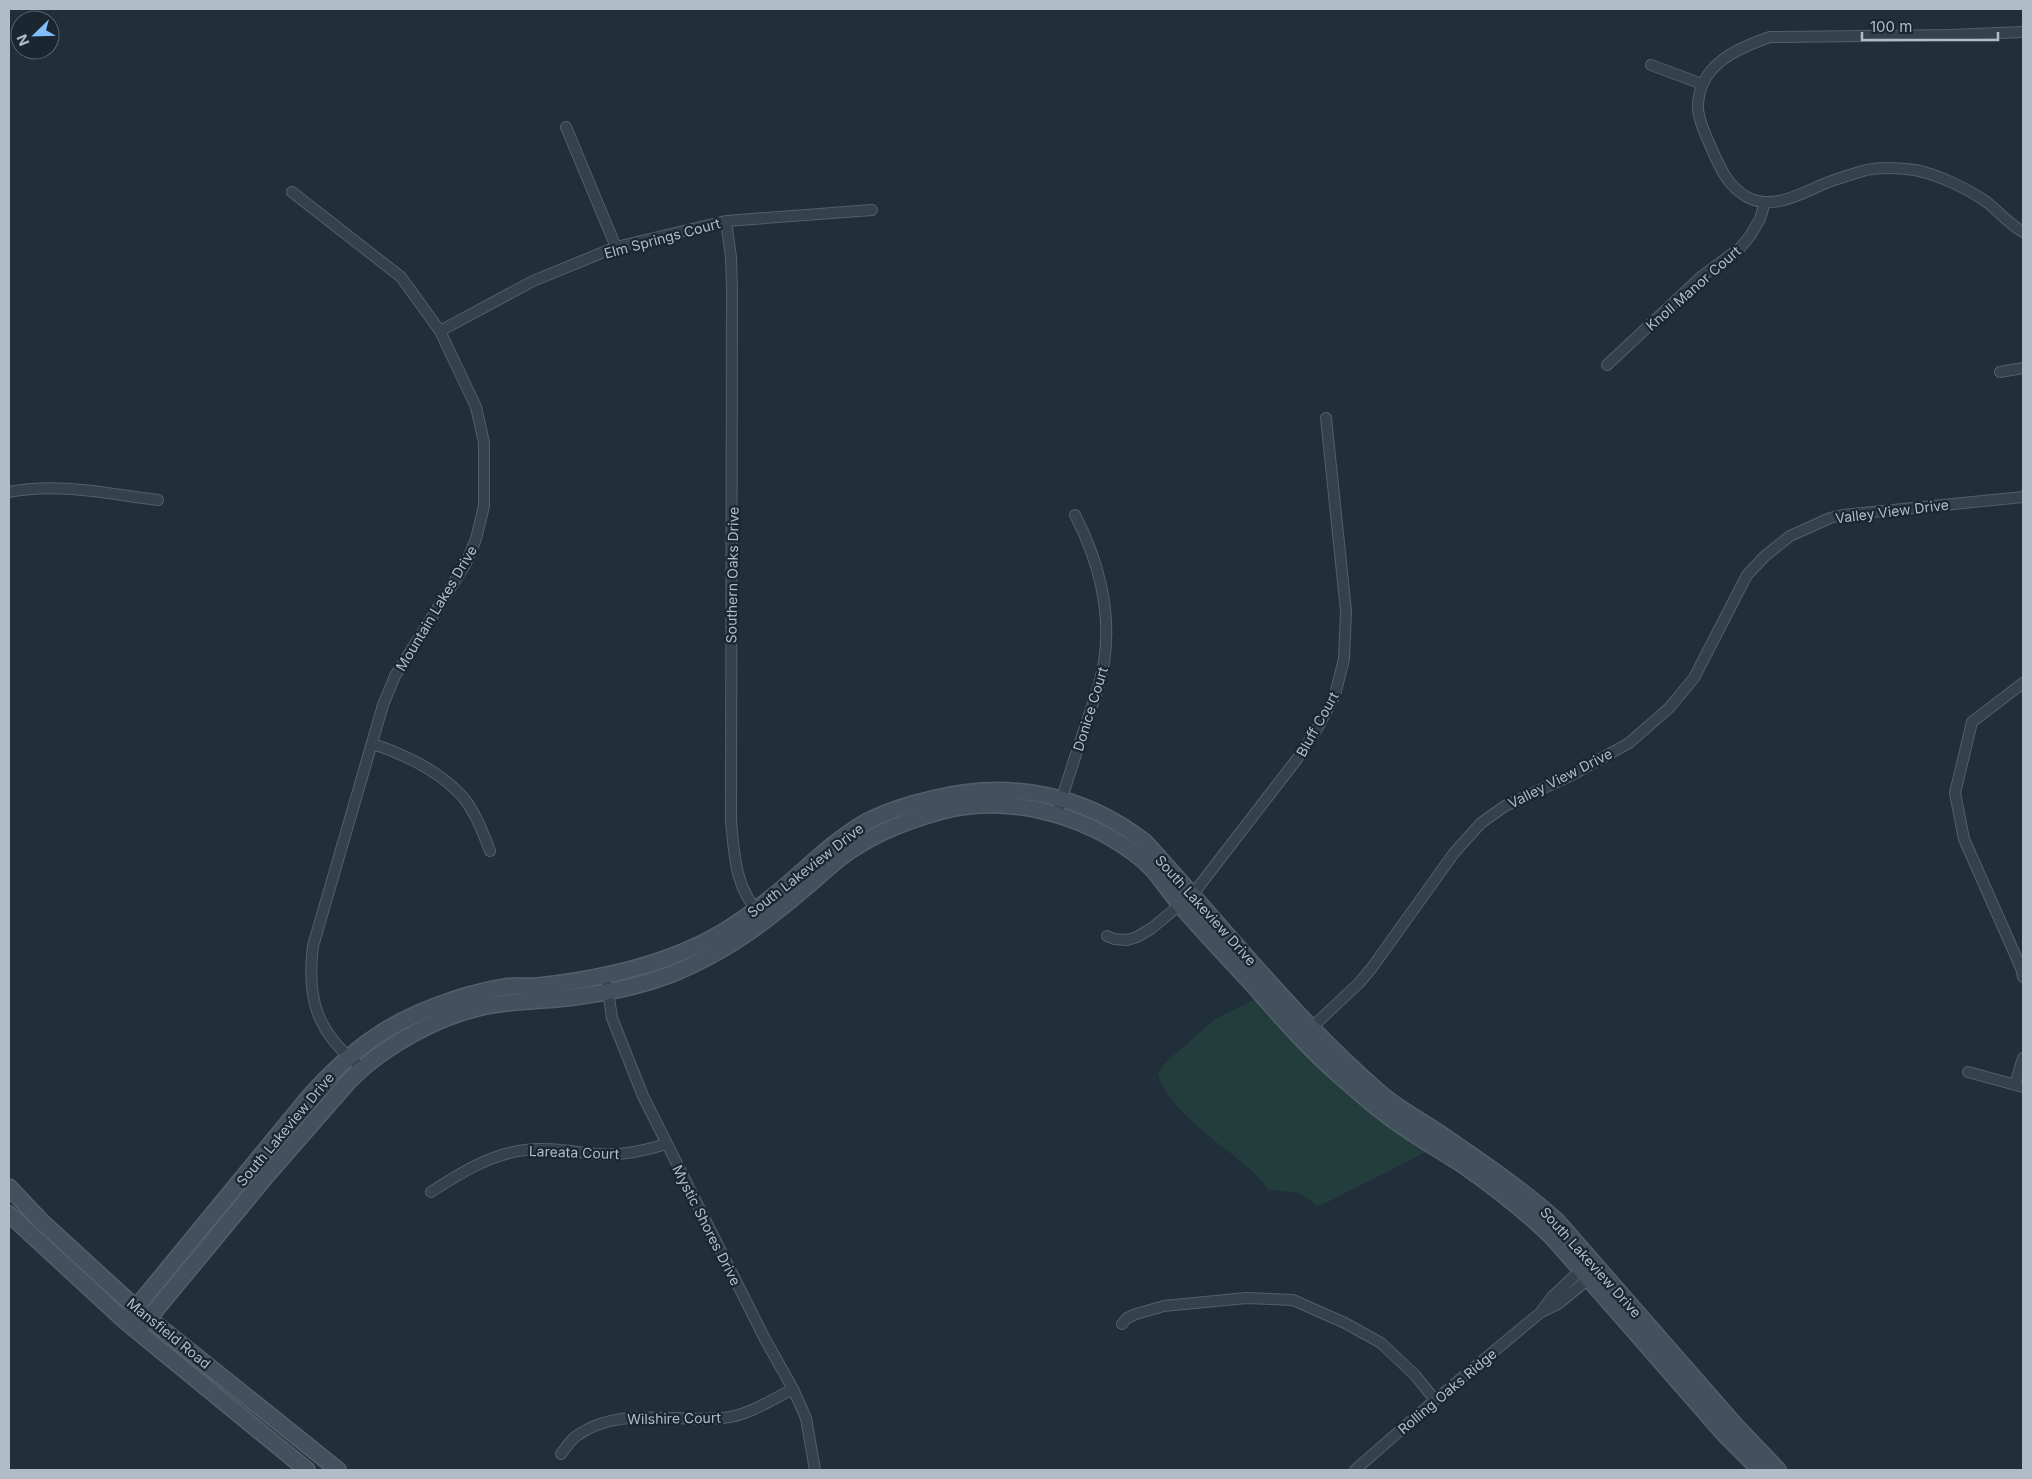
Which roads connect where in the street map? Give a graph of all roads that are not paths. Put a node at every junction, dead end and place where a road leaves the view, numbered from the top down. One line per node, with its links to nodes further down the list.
1 (2023, 32): 3 (street)
2 (1651, 65): 3 (street)
3 (1702, 84): 6 (street)
4 (566, 127): 10 (street)
5 (292, 192): 11 (street, Mountain Lakes Drive)
6 (1765, 202): 9 (street); 12 (street, Knoll Manor Court)
7 (872, 210): 8 (street, Elm Springs Court)
8 (726, 221): 10 (street, Elm Springs Court); 27 (street, Southern Oaks Drive)
9 (2023, 232)
10 (616, 247): 11 (street, Elm Springs Court)
11 (440, 330): 21 (street, Mountain Lakes Drive)
12 (1607, 365)
13 (2023, 368): 14 (street)
14 (2000, 372)
15 (1326, 418): 25 (street, Bluff Court)
16 (9, 492): 18 (street)
17 (2023, 496): 31 (street, Valley View Drive)
18 (158, 500)
19 (1075, 515): 22 (street, Donice Court)
20 (2023, 683): 29 (street)
21 (373, 744): 24 (street); 32 (street, Mountain Lakes Drive)
22 (1062, 798): 23 (street, Donice Court); 25 (street, South Lakeview Drive); 27 (street, South Lakeview Drive)
23 (1057, 815): 26 (street, South Lakeview Drive); 27 (street, South Lakeview Drive)
24 (490, 851)
25 (1193, 894): 26 (street, Bluff Court); 31 (street, South Lakeview Drive)
26 (1180, 904): 28 (street, Bluff Court); 31 (street, South Lakeview Drive)
27 (761, 915): 30 (street, South Lakeview Drive)
28 (1106, 936)
29 (2023, 977)
30 (607, 985): 32 (street, South Lakeview Drive); 34 (street, South Lakeview Drive); 37 (street, Mystic Shores Drive)
31 (1306, 1033): 41 (street, South Lakeview Drive)
32 (348, 1058): 34 (street, Mountain Lakes Drive); 42 (street, South Lakeview Drive)
33 (2023, 1058): 36 (street)
34 (362, 1068): 43 (street, South Lakeview Drive)
35 (1968, 1072): 36 (street)
36 (2019, 1086)
37 (666, 1144): 39 (street, Lareata Court); 46 (street, Mystic Shores Drive)
38 (9, 1187): 42 (street, Mansfield Road)
39 (431, 1192)
40 (9, 1214): 45 (street, Mansfield Road)
41 (1591, 1269): 47 (street, Rolling Oaks Ridge); 49 (street, South Lakeview Drive)
42 (136, 1308): 43 (street, Mansfield Road); 45 (street, South Lakeview Drive)
43 (149, 1318): 45 (street, South Lakeview Drive); 51 (street, Mansfield Road)
44 (1122, 1324): 47 (street)
45 (131, 1326): 50 (street, Mansfield Road)
46 (793, 1389): 48 (street, Wilshire Court); 52 (street, Mystic Shores Drive)
47 (1435, 1400): 53 (street, Rolling Oaks Ridge)
48 (561, 1454)
49 (1768, 1468)
50 (307, 1470)
51 (338, 1470)
52 (815, 1470)
53 (1355, 1470)

